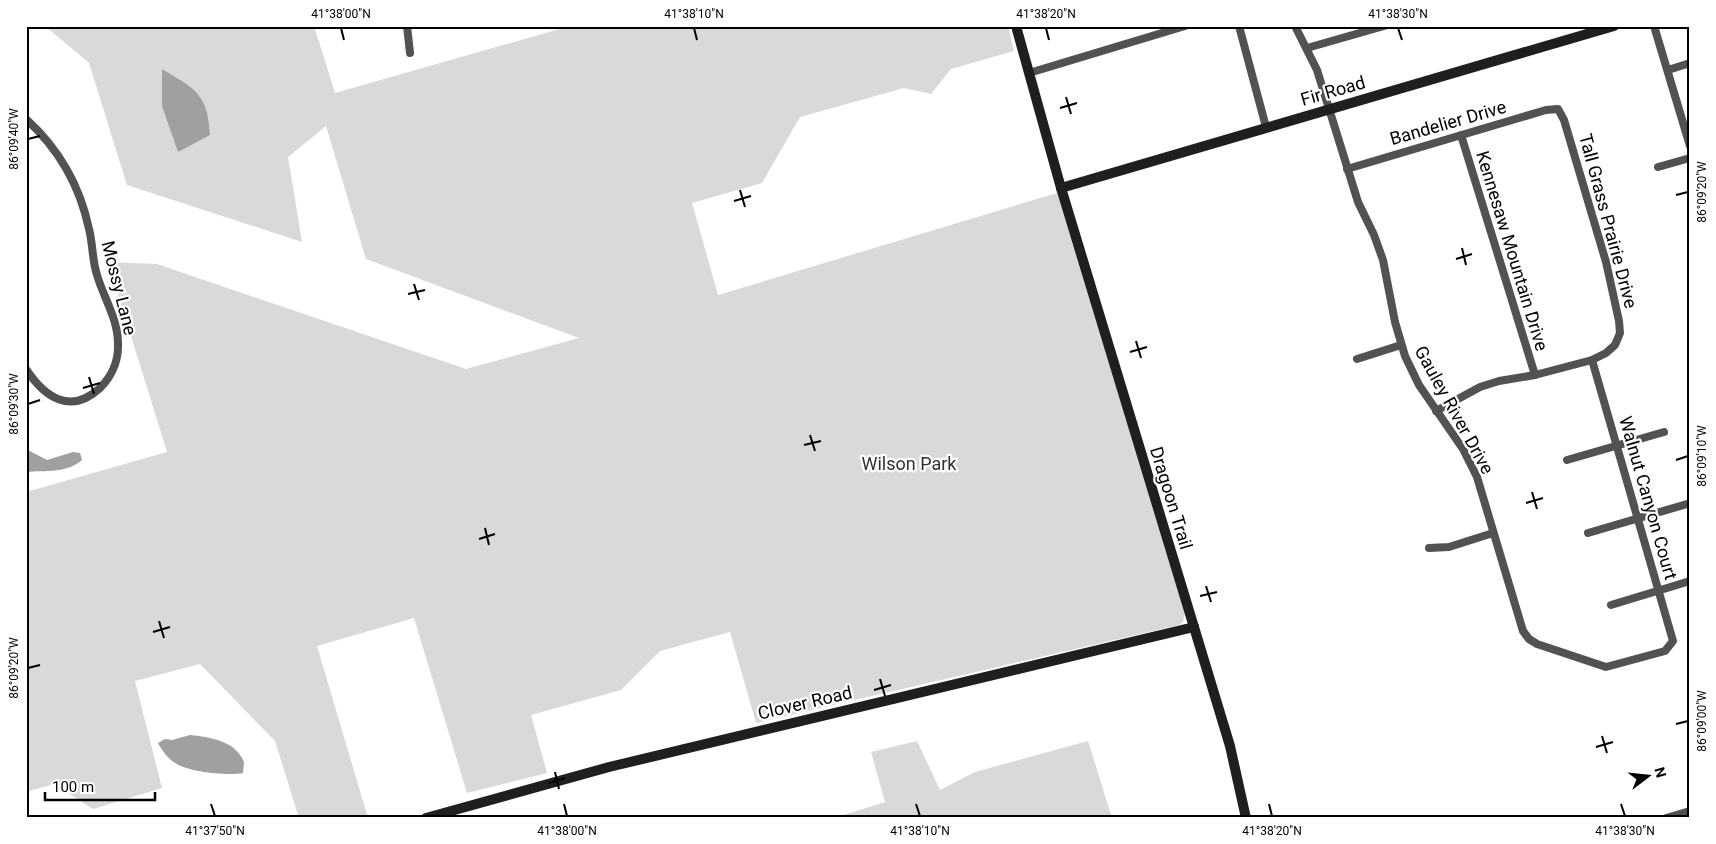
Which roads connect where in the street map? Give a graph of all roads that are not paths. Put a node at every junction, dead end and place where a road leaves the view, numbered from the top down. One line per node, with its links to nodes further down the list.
1 (407, 26): 10 (street)
2 (1016, 26): 13 (street, Dragoon Trail)
3 (1185, 26): 13 (street)
4 (1239, 26): 17 (street)
5 (1295, 26): 9 (street, Gauley River Drive)
6 (1384, 26): 9 (street)
7 (1614, 26): 14 (street, Fir Road)
8 (1654, 26): 12 (street)
9 (1307, 48): 14 (street, Gauley River Drive)
10 (410, 53)
11 (1690, 63): 12 (street)
12 (1668, 70): 19 (street)
13 (1029, 73): 23 (street, Dragoon Trail)
14 (1328, 109): 17 (street, Fir Road); 22 (street, Gauley River Drive)
15 (1558, 109): 18 (street, Bandelier Drive); 26 (street, Tall Grass Prairie Drive)
16 (26, 119): 27 (street, Mossy Lane)
17 (1266, 127): 23 (street, Fir Road)
18 (1461, 135): 22 (street, Bandelier Drive); 28 (street, Kennesaw Mountain Drive)
19 (1690, 146)
20 (1690, 158): 21 (street)
21 (1658, 167)
22 (1347, 169): 24 (street, Gauley River Drive)
23 (1061, 188): 41 (street, Dragoon Trail)
24 (1401, 346): 25 (street); 29 (street, Gauley River Drive)
25 (1357, 359)
26 (1592, 360): 28 (street, Tall Grass Prairie Drive); 31 (street, Walnut Canyon Court)
27 (26, 369)
28 (1535, 376): 29 (street, Tall Grass Prairie Drive)
29 (1436, 411): 35 (street, Gauley River Drive)
30 (1664, 432): 31 (street)
31 (1617, 446): 32 (street); 34 (street, Walnut Canyon Court)
32 (1567, 460)
33 (1686, 504): 34 (street)
34 (1638, 518): 36 (street); 39 (street, Walnut Canyon Court)
35 (1493, 533): 37 (street); 42 (street, Gauley River Drive)
36 (1588, 533)
37 (1429, 548)
38 (1690, 581): 39 (street)
39 (1660, 590): 40 (street); 42 (street, Walnut Canyon Court)
40 (1611, 605)
41 (1194, 627): 44 (street, Clover Road); 45 (street, Dragoon Trail)
42 (1672, 645)
43 (1690, 811): 46 (street)
44 (426, 818)
45 (1246, 818)
46 (1666, 818)

